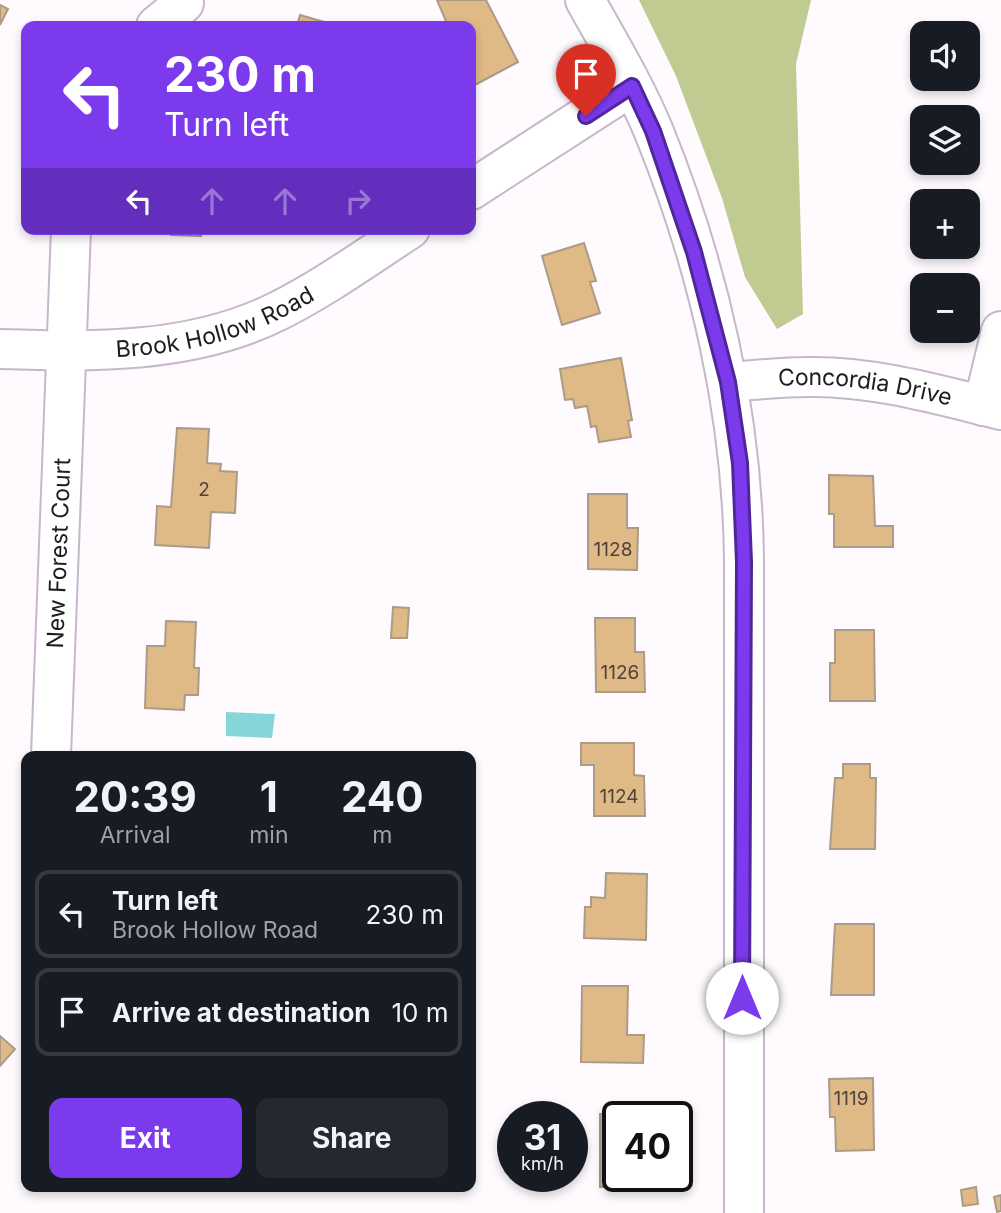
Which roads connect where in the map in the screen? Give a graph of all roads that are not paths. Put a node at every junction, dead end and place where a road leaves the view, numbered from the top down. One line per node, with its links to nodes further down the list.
1 (585, 0): 2 (street)
2 (632, 86): 3 (street); 9 (street)
3 (476, 187)
4 (71, 235): 8 (street, New Forest Court)
5 (400, 235): 8 (street, Brook Hollow Road)
6 (1001, 331): 10 (street)
7 (0, 349): 8 (street, Brook Hollow Road)
8 (65, 351): 11 (street, New Forest Court)
9 (728, 382): 10 (street, Concordia Drive); 12 (street)
10 (992, 408)
11 (51, 751)
12 (744, 1213)

